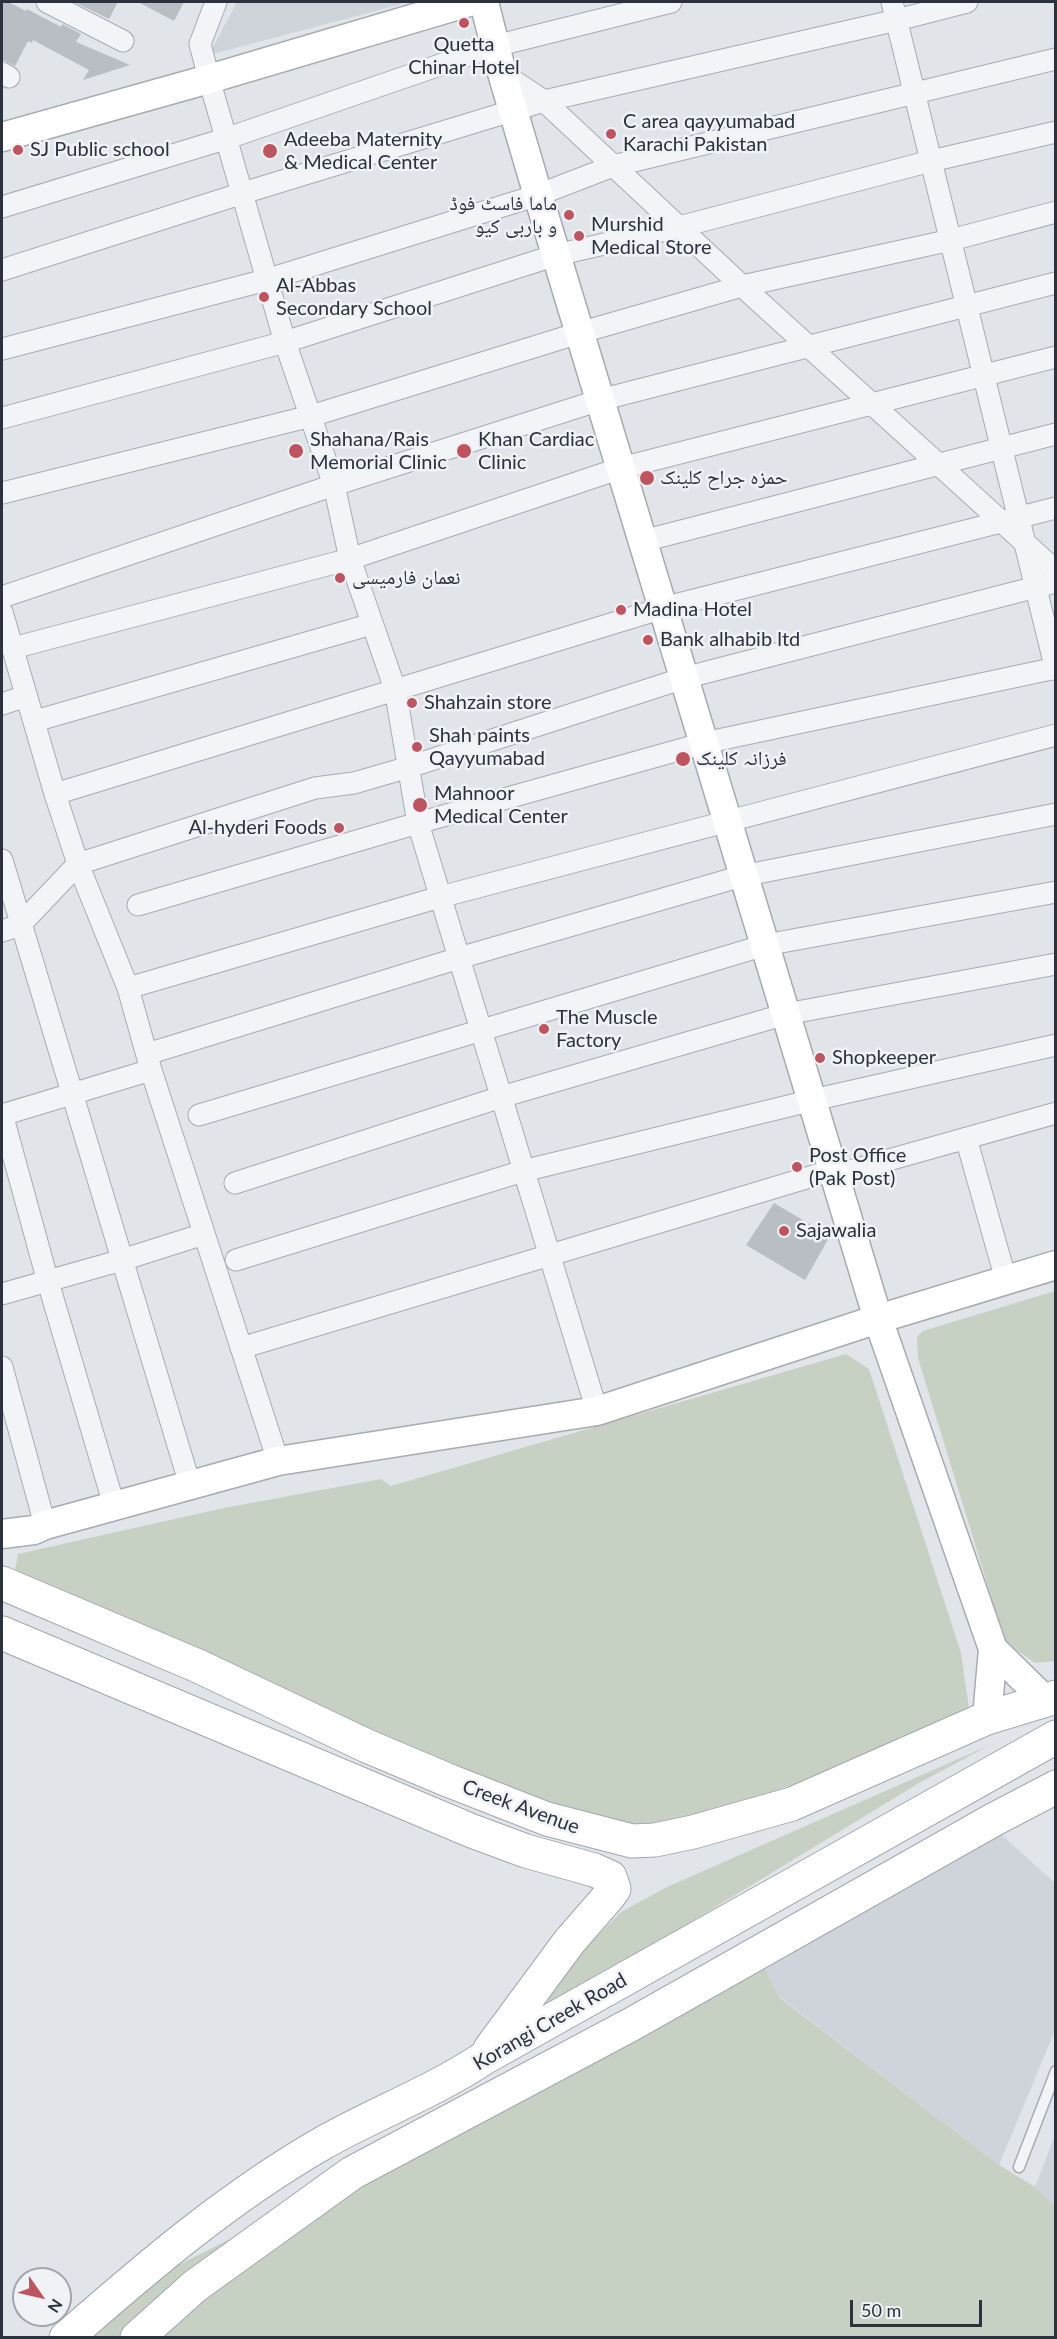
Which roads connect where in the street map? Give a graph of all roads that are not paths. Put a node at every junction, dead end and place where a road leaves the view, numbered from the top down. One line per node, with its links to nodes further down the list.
1 (47, 2): 8 (street)
2 (216, 2): 12 (street)
3 (469, 2): 12 (street)
4 (484, 2): 9 (street)
5 (671, 2): 9 (street)
6 (967, 2): 7 (street)
7 (895, 11): 13 (street); 14 (street)
8 (123, 41)
9 (495, 46): 11 (street); 18 (street)
10 (1056, 59): 13 (street)
11 (502, 73): 14 (street); 15 (street)
12 (209, 79): 17 (street); 18 (street)
13 (915, 93): 19 (street); 20 (street)
14 (544, 101): 15 (street); 20 (street)
15 (513, 111): 21 (street); 22 (street)
16 (1056, 132): 19 (street)
17 (2, 137)
18 (228, 138): 21 (street); 23 (street)
19 (932, 161): 25 (street); 26 (street)
20 (613, 166): 22 (street); 25 (street)
21 (243, 193): 28 (street); 29 (street)
22 (538, 195): 27 (street); 29 (street)
23 (2, 207)
24 (1056, 212): 26 (street)
25 (679, 227): 27 (street); 31 (street)
26 (951, 240): 31 (street); 32 (street)
27 (556, 255): 33 (street); 34 (street)
28 (2, 270)
29 (266, 280): 34 (street); 36 (street)
30 (1056, 283): 32 (street)
31 (742, 286): 33 (street); 35 (street)
32 (967, 306): 35 (street); 38 (street)
33 (579, 333): 39 (street); 41 (street)
34 (285, 342): 41 (street); 42 (street)
35 (810, 346): 39 (street); 40 (street)
36 (2, 348)
37 (1056, 357): 38 (street)
38 (984, 375): 40 (street); 44 (street)
39 (600, 400): 46 (street); 47 (street)
40 (872, 404): 45 (street); 46 (street)
41 (311, 416): 47 (street); 48 (street)
42 (2, 418)
43 (1056, 434): 44 (street)
44 (1003, 447): 45 (street); 50 (street)
45 (938, 464): 50 (street); 51 (street)
46 (621, 468): 51 (street); 53 (street)
47 (334, 485): 53 (street); 56 (street)
48 (2, 493)
49 (1056, 508): 50 (street)
50 (1010, 519): 52 (street); 57 (street)
51 (643, 541): 57 (street)
52 (1025, 543): 54 (street); 55 (street)
53 (350, 559): 59 (street); 60 (street)
54 (1056, 571)
55 (1046, 585): 61 (street); 62 (street)
56 (2, 597)
57 (663, 608): 62 (street); 63 (street)
58 (2, 612): 60 (street)
59 (372, 624): 63 (street); 66 (street)
60 (13, 648): 64 (street)
61 (1055, 668): 68 (street)
62 (684, 678): 68 (street); 69 (street)
63 (395, 689): 69 (street); 70 (street)
64 (26, 696): 65 (street); 66 (street)
65 (2, 705)
66 (35, 721): 70 (street)
67 (1056, 735): 72 (street)
68 (704, 743): 72 (street); 73 (street)
69 (409, 767): 73 (street); 75 (street)
70 (54, 794): 75 (street)
71 (1056, 814): 76 (street)
72 (727, 821): 76 (street); 78 (street)
73 (418, 823): 78 (street); 79 (street)
74 (2, 860): 80 (street)
75 (78, 864): 80 (street); 84 (street)
76 (742, 876): 81 (street); 82 (street)
77 (1056, 892): 81 (street)
78 (440, 897): 82 (street); 84 (street)
79 (138, 905)
80 (11, 928): 89 (street)
81 (765, 945): 85 (street); 86 (street)
82 (459, 958): 86 (street); 88 (street)
83 (1056, 964): 85 (street)
84 (128, 988): 88 (street)
85 (786, 1014): 90 (street); 91 (street)
86 (481, 1030): 90 (street); 94 (street)
87 (1056, 1045): 91 (street)
88 (149, 1062): 89 (street); 99 (street)
89 (73, 1094): 93 (street); 101 (street)
90 (501, 1097): 96 (street); 98 (street)
91 (813, 1100): 96 (street); 97 (street)
92 (1056, 1113): 95 (street)
93 (2, 1115): 105 (street)
94 (198, 1115)
95 (966, 1138): 97 (street); 104 (street)
96 (524, 1171): 100 (street); 102 (street)
97 (834, 1172): 100 (street); 107 (street)
98 (235, 1183)
99 (204, 1234): 101 (street); 108 (street)
100 (549, 1254): 108 (street); 110 (street)
101 (122, 1260): 105 (street); 112 (street)
102 (236, 1260)
103 (1056, 1265): 104 (street)
104 (1006, 1280): 107 (street)
105 (48, 1282): 106 (street); 113 (street)
106 (2, 1294)
107 (878, 1318): 110 (street); 118 (street)
108 (241, 1348): 111 (street)
109 (2, 1367): 114 (street)
110 (597, 1412): 111 (street)
111 (278, 1461): 112 (street)
112 (190, 1485): 113 (street)
113 (114, 1505): 114 (street)
114 (45, 1525): 115 (street)
115 (2, 1534)
116 (2, 1583): 120 (main road, Creek Avenue)
117 (2, 1633): 123 (main road, Creek Avenue)
118 (993, 1649): 119 (street); 120 (street)
119 (1050, 1698): 120 (main road, Creek Avenue)
120 (987, 1718)
121 (1056, 1737): 123 (main road, Korangi Creek Road)
122 (1056, 1787): 127 (main road, Korangi Creek Road)
123 (484, 2058): 126 (main road, Korangi Creek Road)
124 (1056, 2071): 125 (lane)
125 (1019, 2167)
126 (66, 2337)
127 (137, 2337)

